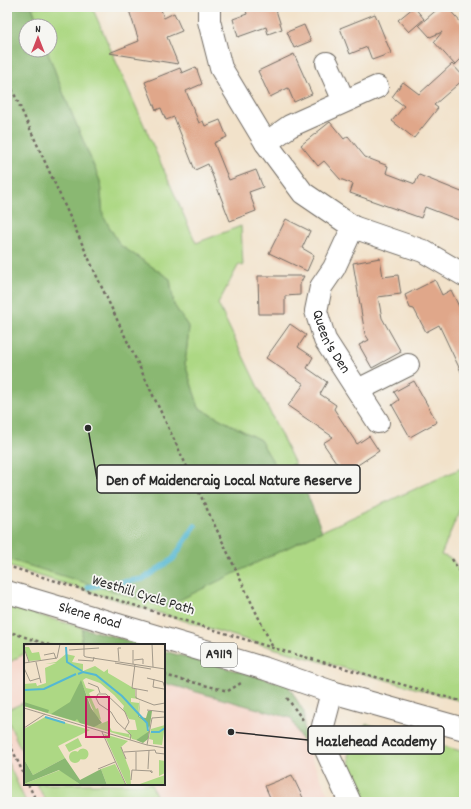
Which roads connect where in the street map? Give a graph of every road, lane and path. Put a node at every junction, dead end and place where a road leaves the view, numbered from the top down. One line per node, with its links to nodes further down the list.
1 (209, 7): 6 (street)
2 (327, 63): 5 (street)
3 (7, 78): 18 (path)
4 (377, 87): 5 (street)
5 (344, 101): 6 (street)
6 (266, 143): 7 (street)
7 (353, 227): 8 (street); 10 (street, Queen's Den)
8 (464, 275)
9 (408, 365): 10 (street, Queen's Den)
10 (358, 390): 11 (street, Queen's Den)
11 (378, 422)
12 (452, 559): 14 (path)
13 (7, 566): 18 (path, Westhill Cycle Path)
14 (464, 580)
15 (7, 592): 19 (street, Skene Road / A9119)
16 (7, 631): 17 (path)
17 (46, 644)
18 (273, 648): 23 (path, Westhill Cycle Path)
19 (266, 669): 20 (path); 21 (street, Skene Road / A9119)
20 (165, 675)
21 (332, 692): 25 (street, A9119); 29 (street)
22 (284, 694): 24 (path)
23 (464, 702)
24 (307, 725)
25 (464, 729)
26 (7, 738): 27 (path)
27 (24, 775)
28 (28, 785): 30 (path)
29 (342, 800)
30 (37, 802)

